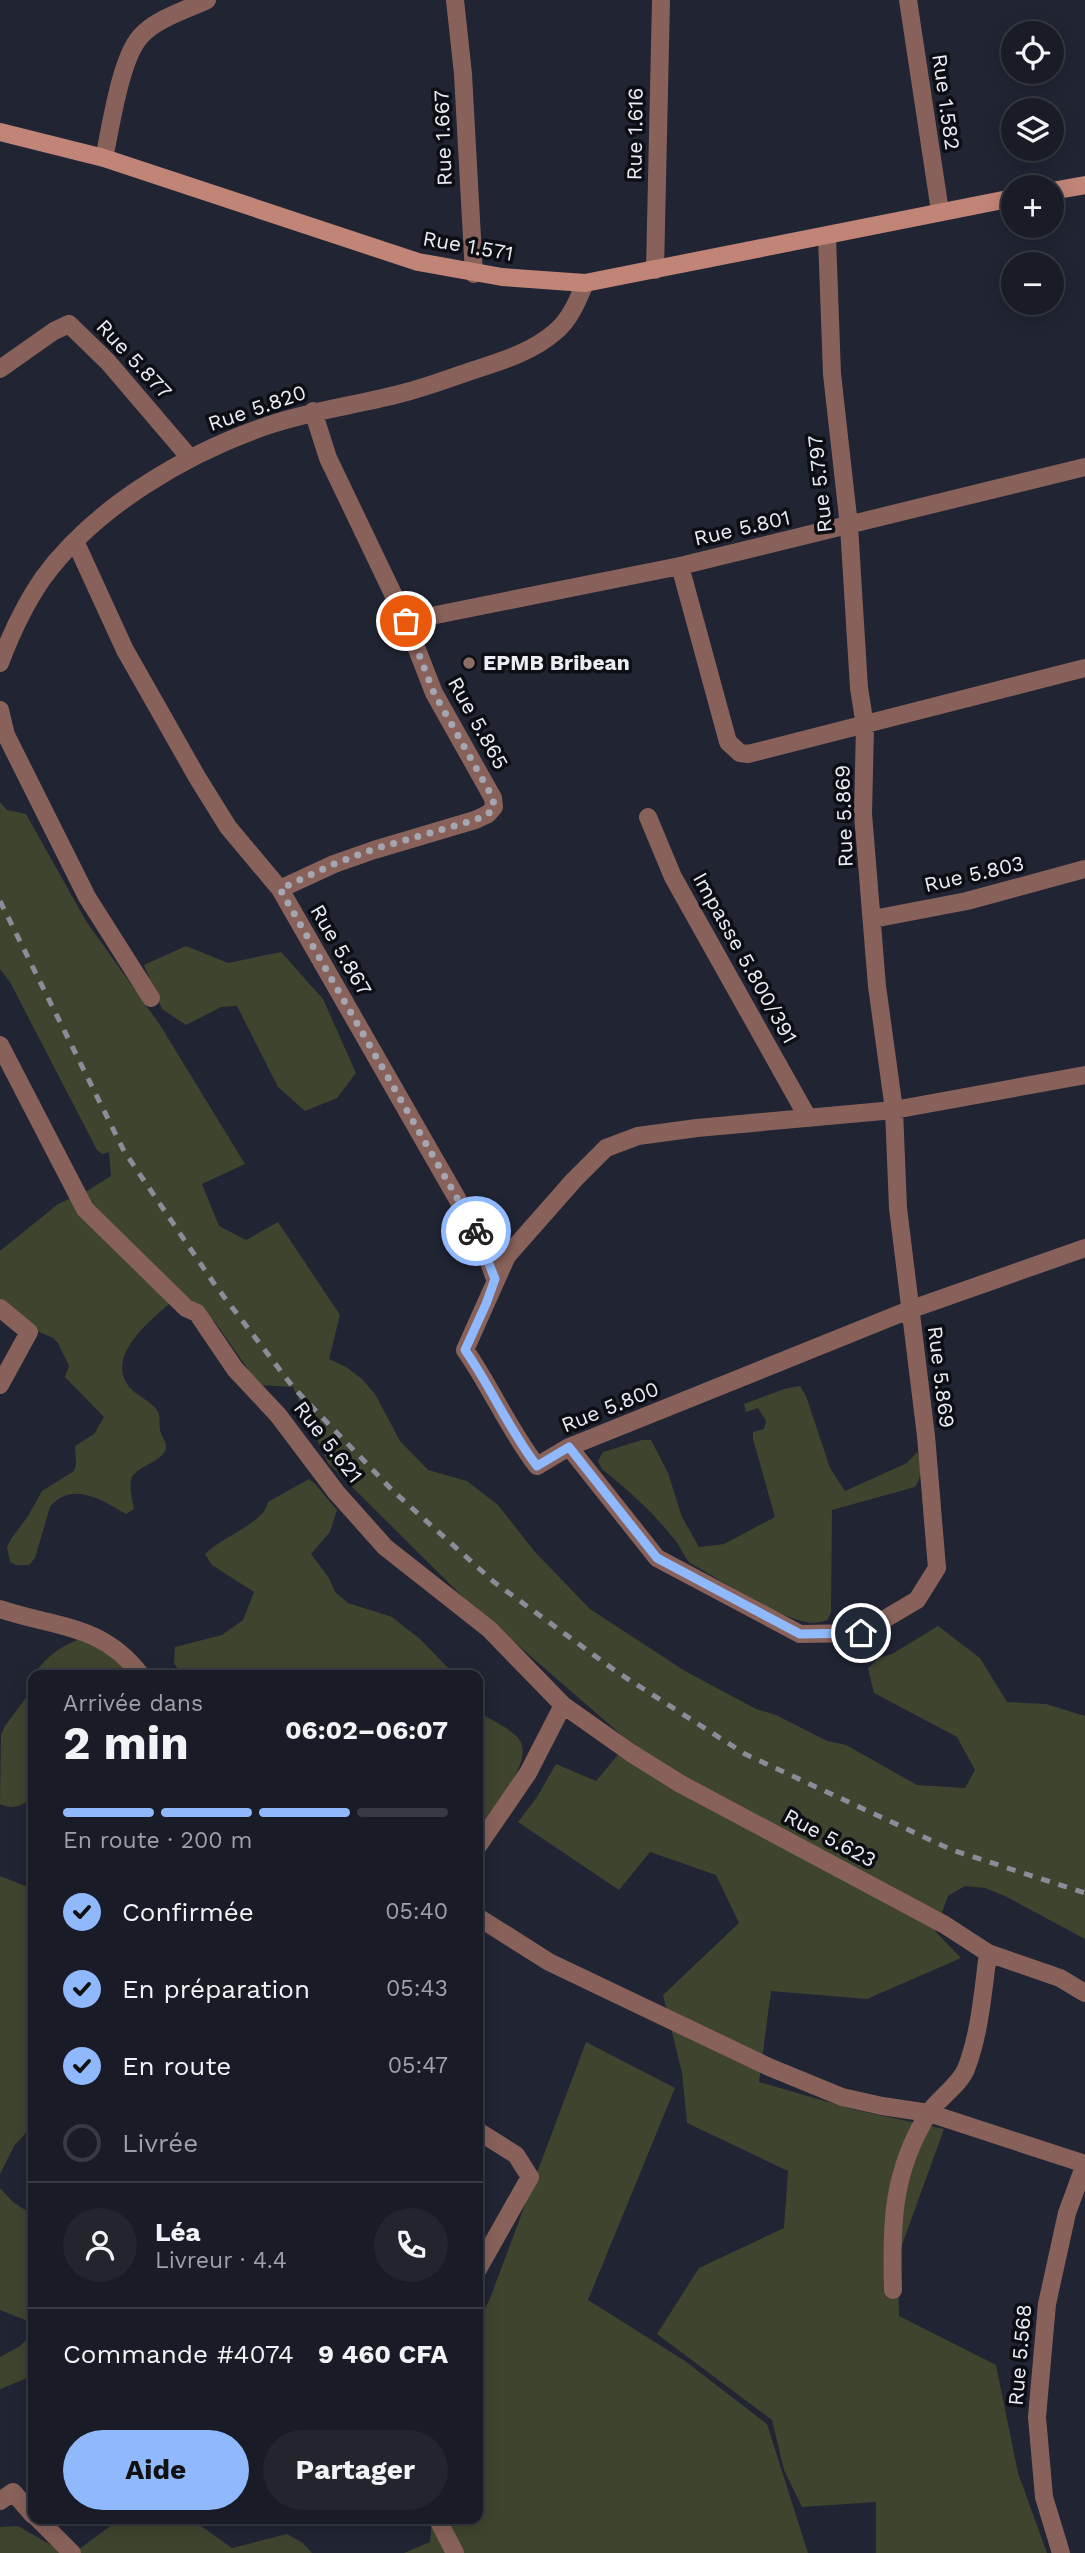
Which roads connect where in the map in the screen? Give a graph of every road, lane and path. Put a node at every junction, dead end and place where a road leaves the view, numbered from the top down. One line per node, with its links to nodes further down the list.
1 (207, 0): 6 (street)
2 (454, 0): 13 (street, Rue 1.667)
3 (661, 0): 12 (street, Rue 1.616)
4 (908, 0): 10 (street, Rue 1.582)
5 (0, 132): 6 (main road, Rue 1.571)
6 (104, 158): 13 (main road, Rue 1.571)
7 (1085, 185): 8 (main road)
8 (1064, 189)
9 (1001, 200): 10 (main road, Rue 1.571)
10 (940, 211): 11 (main road, Rue 1.571)
11 (827, 237): 12 (main road, Rue 1.571); 19 (street, Rue 5.797)
12 (655, 270): 14 (main road, Rue 1.571)
13 (474, 274): 14 (main road, Rue 1.571)
14 (585, 283): 16 (street, Rue 5.820)
15 (0, 369): 17 (street, Rue 5.877)
16 (313, 411): 17 (street, Rue 5.820); 22 (street, Rue 5.865)
17 (190, 458): 20 (street, Rue 5.820)
18 (1085, 467): 19 (street, Rue 5.801)
19 (849, 526): 21 (street, Rue 5.801); 26 (street, Rue 5.797)
20 (75, 541): 23 (street, Rue 5.820); 29 (street, Rue 5.867)
21 (680, 566): 22 (street, Rue 5.801); 26 (street)
22 (406, 621): 29 (street, Rue 5.865)
23 (0, 663)
24 (1085, 668): 26 (street)
25 (0, 710): 31 (street)
26 (864, 726): 30 (street, Rue 5.869)
27 (648, 817): 35 (street, Impasse 5.800/391)
28 (1085, 869): 30 (street, Rue 5.803)
29 (280, 889): 37 (street, Rue 5.867)
30 (873, 919): 34 (street, Rue 5.869)
31 (151, 998)
32 (0, 1045): 44 (street, Rue 5.621)
33 (1085, 1075): 34 (street, Rue 5.800)
34 (894, 1110): 35 (street, Rue 5.800); 39 (street, Rue 5.869)
35 (808, 1118): 37 (street, Rue 5.800)
36 (1085, 1248): 39 (street, Rue 5.800)
37 (495, 1279): 41 (street, Rue 5.800)
38 (0, 1308): 40 (street)
39 (909, 1310): 41 (street, Rue 5.800); 41 (street, Rue 5.869)
40 (0, 1385)
41 (569, 1447)
42 (0, 1609): 43 (street)
43 (137, 1670)
44 (563, 1705): 45 (street); 47 (street, Rue 5.623)
45 (483, 1839)
46 (483, 1919): 49 (street)
47 (988, 1953): 48 (street, Rue 5.623); 49 (street)
48 (1085, 1993)
49 (929, 2113): 51 (street); 53 (street)
50 (483, 2134): 52 (street)
51 (1085, 2164): 60 (street, Rue 5.568)
52 (483, 2260)
53 (893, 2290)
54 (0, 2501): 55 (street)
55 (28, 2508)
56 (43, 2524): 58 (street)
57 (440, 2524): 59 (street)
58 (72, 2553)
59 (455, 2553)
60 (1061, 2553)

